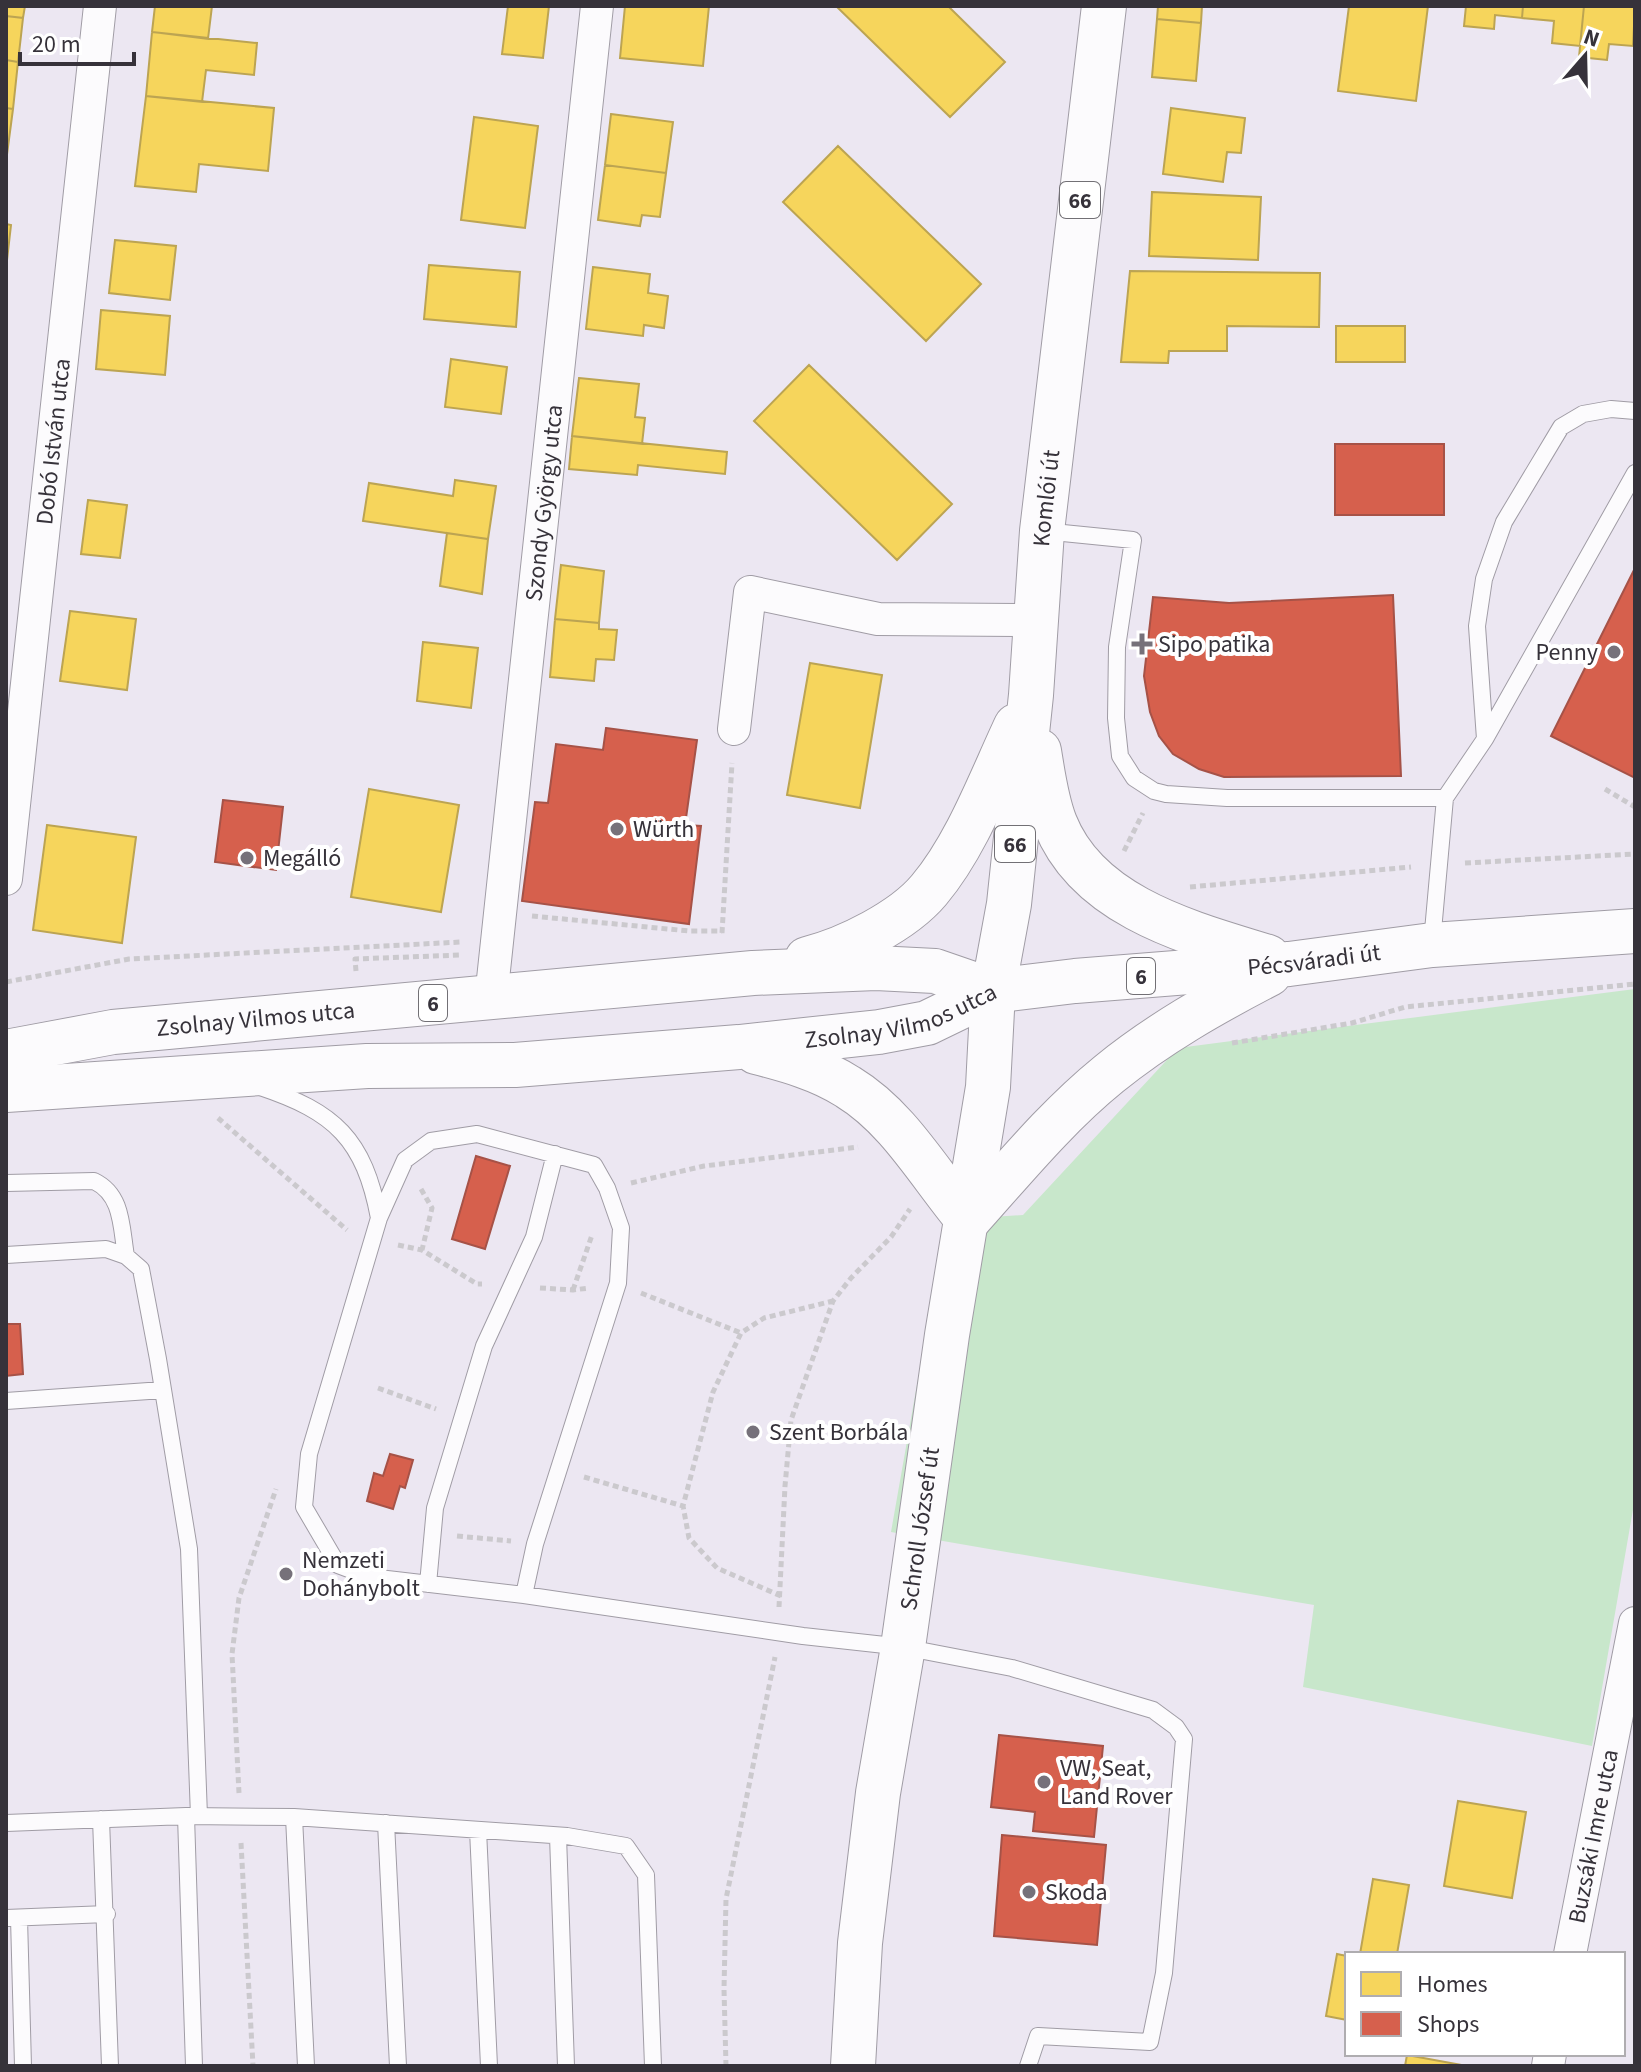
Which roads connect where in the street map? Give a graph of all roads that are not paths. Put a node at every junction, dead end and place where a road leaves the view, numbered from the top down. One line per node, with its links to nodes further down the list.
1 (100, 6): 12 (street, Dobó István utca)
2 (597, 6): 18 (street, Szondy György utca)
3 (1104, 6): 6 (main road, Komlói út / 66)
4 (1635, 411): 10 (lane)
5 (1635, 473): 10 (lane)
6 (1042, 531): 7 (main road, Komlói út / 66); 11 (lane)
7 (1035, 620): 8 (main road, Komlói út / 66); 9 (street)
8 (1031, 695): 15 (main road); 16 (main road); 17 (main road, Komlói út / 66)
9 (734, 729)
10 (1485, 739): 11 (lane)
11 (1445, 798): 14 (lane)
12 (6, 879)
13 (1635, 931): 14 (main road, Pécsváradi út / 6)
14 (1432, 945): 15 (main road, Pécsváradi út / 6)
15 (1289, 964): 17 (main road, Pécsváradi út / 6); 26 (main road)
16 (753, 973): 17 (main road, Zsolnay Vilmos utca / 6); 18 (main road, Zsolnay Vilmos utca / 6)
17 (993, 991): 19 (main road, Zsolnay Vilmos utca / 6); 26 (main road, Schroll József út)
18 (491, 998): 20 (main road, Zsolnay Vilmos utca / 6)
19 (739, 1047): 21 (main road, Zsolnay Vilmos utca / 6); 26 (main road)
20 (6, 1052)
21 (223, 1075): 22 (main road, Zsolnay Vilmos utca / 6); 25 (lane)
22 (6, 1090)
23 (555, 1154): 25 (lane); 31 (lane); 32 (lane)
24 (6, 1183): 28 (lane)
25 (379, 1218): 31 (lane)
26 (968, 1220): 34 (main road, Schroll József út)
27 (6, 1255): 28 (lane)
28 (126, 1256): 29 (lane)
29 (163, 1390): 30 (lane); 35 (lane)
30 (6, 1401)
31 (428, 1584): 32 (lane)
32 (524, 1595): 34 (lane)
33 (1635, 1623): 44 (street, Buzsáki Imre utca)
34 (903, 1647): 53 (main road, Schroll József út); 54 (lane)
35 (192, 1816): 36 (lane); 37 (lane); 47 (lane)
36 (294, 1817): 39 (lane); 48 (lane)
37 (101, 1819): 38 (lane); 42 (lane)
38 (6, 1823)
39 (386, 1823): 40 (lane); 49 (lane)
40 (478, 1830): 41 (lane); 50 (lane)
41 (558, 1836): 51 (lane); 52 (lane)
42 (107, 1914): 43 (lane); 46 (lane)
43 (13, 1918): 45 (lane)
44 (1570, 1952)
45 (23, 2066)
46 (110, 2066)
47 (194, 2066)
48 (306, 2066)
49 (398, 2066)
50 (489, 2066)
51 (566, 2066)
52 (653, 2066)
53 (853, 2066)
54 (1028, 2066)

